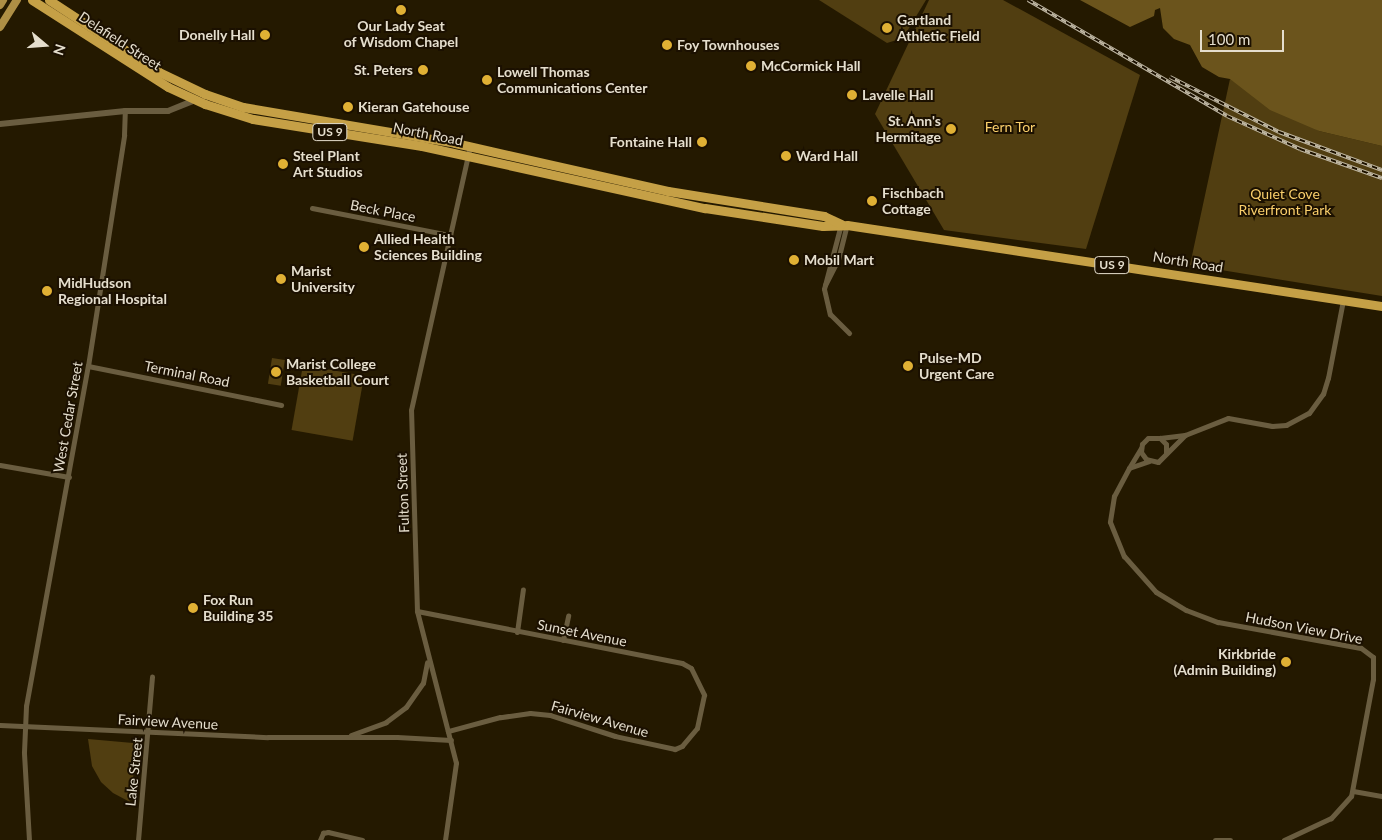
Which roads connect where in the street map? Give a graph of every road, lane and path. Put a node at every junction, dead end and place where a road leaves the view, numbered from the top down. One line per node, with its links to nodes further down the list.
1 (3, 0): 5 (main road)
2 (17, 0): 6 (main road)
3 (32, 0): 8 (highway, Delafield Street / US 9)
4 (49, 0): 7 (highway, Delafield Street / US 9)
5 (0, 5)
6 (0, 27)
7 (205, 94): 11 (highway, North Road / US 9)
8 (195, 100): 9 (street); 12 (highway, North Road / US 9)
9 (126, 110): 10 (street); 19 (street, West Cedar Street)
10 (0, 126)
11 (470, 146): 12 (street, Fulton Street); 14 (highway, North Road / US 9)
12 (468, 156): 14 (highway, North Road / US 9); 15 (street, Fulton Street)
13 (312, 208): 15 (street, Beck Place)
14 (844, 224): 16 (highway, North Road / US 9); 18 (street)
15 (450, 235): 30 (street, Fulton Street)
16 (1343, 300): 17 (highway, North Road / US 9); 21 (street)
17 (1382, 306)
18 (849, 332)
19 (88, 366): 20 (street, Terminal Road); 28 (street, West Cedar Street)
20 (281, 405)
21 (1185, 435): 22 (street); 24 (street)
22 (1160, 438): 23 (street); 24 (street)
23 (1141, 448): 25 (street); 27 (street, Hudson View Drive)
24 (1166, 453): 25 (street)
25 (1149, 461): 27 (street)
26 (0, 465): 28 (street)
27 (1129, 468): 43 (street, Hudson View Drive)
28 (69, 478): 38 (street, West Cedar Street)
29 (523, 589): 32 (street)
30 (417, 611): 32 (street, Sunset Avenue); 34 (street, Fulton Street)
31 (568, 616): 33 (street)
32 (517, 632): 33 (street, Sunset Avenue)
33 (563, 640): 36 (street, Sunset Avenue)
34 (426, 652): 40 (street, Fulton Street); 41 (street, Fairview Avenue)
35 (152, 677): 39 (street, Lake Street)
36 (701, 717): 40 (street, Fairview Avenue)
37 (0, 725): 38 (street, Fairview Avenue)
38 (24, 726): 39 (street, Fairview Avenue); 45 (street, West Cedar Street)
39 (150, 732): 41 (street, Fairview Avenue); 46 (street, Lake Street)
40 (448, 732): 42 (street, Fulton Street)
41 (335, 738): 42 (street, Fairview Avenue)
42 (451, 740): 49 (street, Fulton Street)
43 (1352, 791): 44 (street); 52 (street, Hudson View Drive)
44 (1382, 796)
45 (29, 840)
46 (138, 840)
47 (320, 840): 48 (street)
48 (362, 840)
49 (445, 840)
50 (1215, 840): 51 (street)
51 (1230, 840)
52 (1284, 840)

